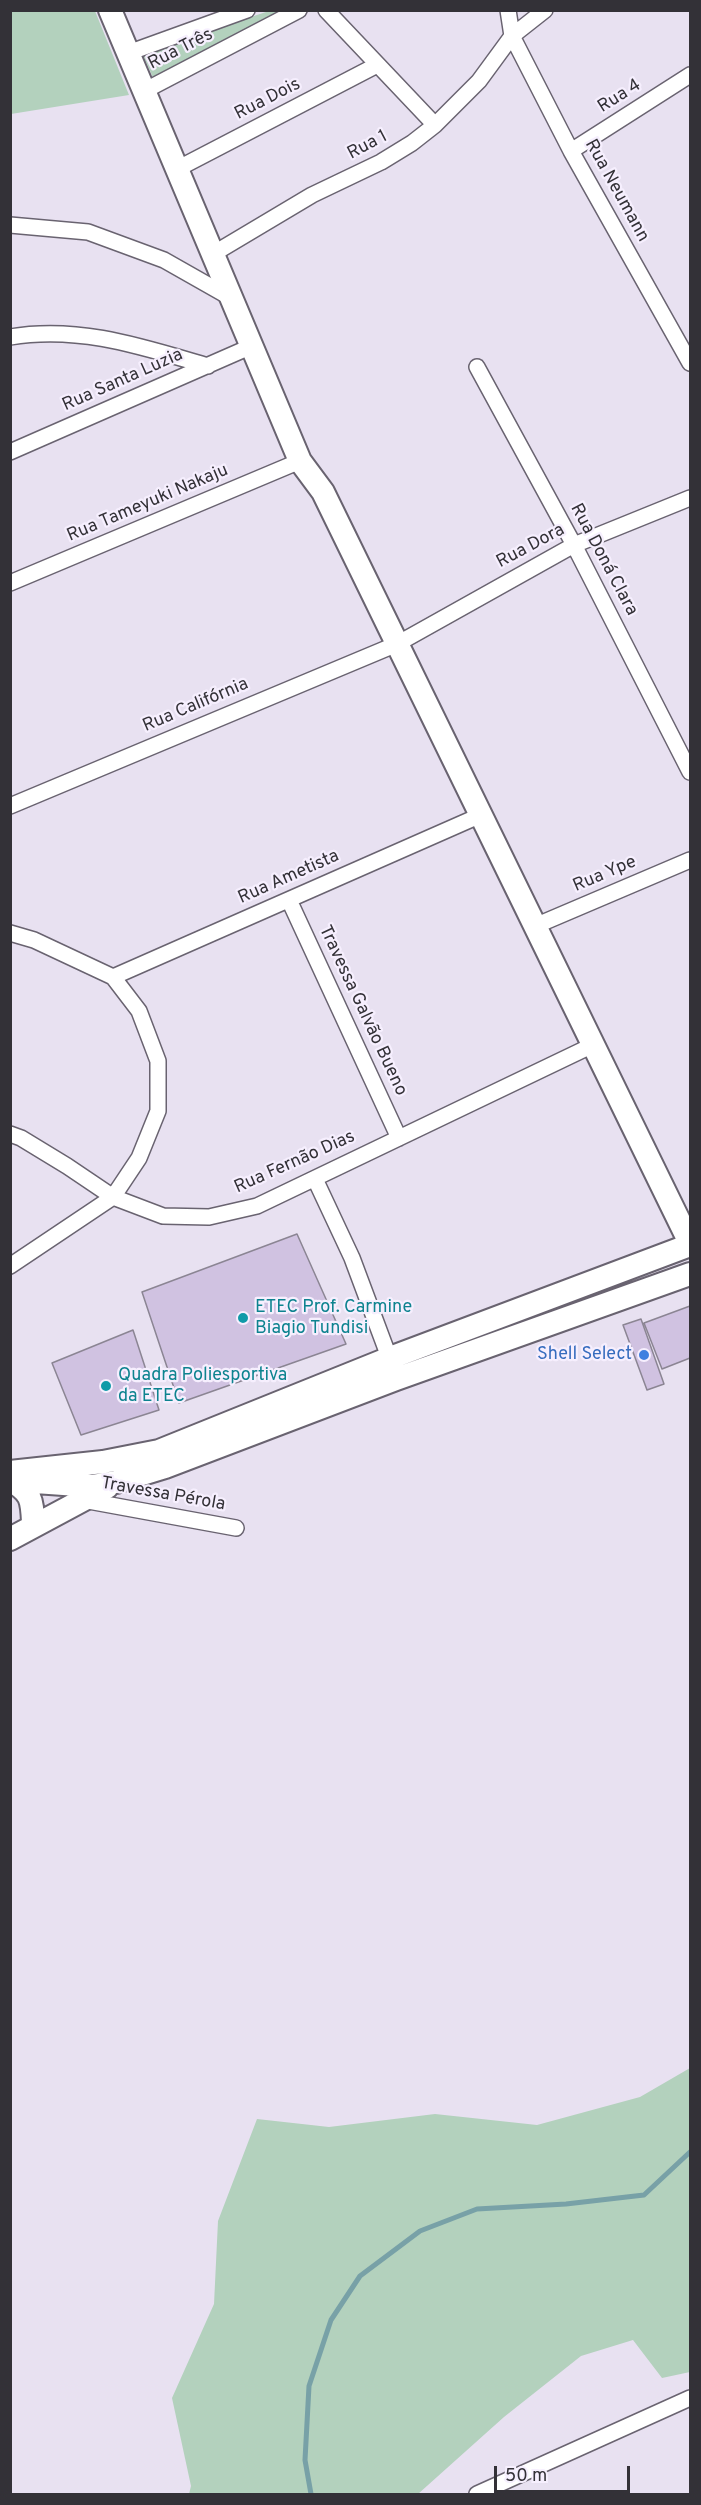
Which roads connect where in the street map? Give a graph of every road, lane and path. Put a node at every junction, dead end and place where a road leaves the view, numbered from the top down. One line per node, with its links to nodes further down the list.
1 (110, 10): 8 (main road)
2 (247, 10): 8 (street, Rua Três)
3 (299, 10): 11 (street, Rua Três)
4 (326, 10): 9 (street)
5 (508, 10): 7 (street)
6 (545, 10): 7 (street, Rua 1)
7 (512, 36): 12 (street, Rua 1); 13 (street, Rua Neumann)
8 (128, 53): 11 (main road)
9 (377, 65): 12 (street); 14 (street, Rua Dois)
10 (690, 75): 13 (street, Rua 4)
11 (144, 91): 14 (main road)
12 (435, 125): 16 (street, Rua 1)
13 (571, 151): 20 (street, Rua Neumann)
14 (177, 169): 16 (main road)
15 (10, 225): 17 (street)
16 (213, 254): 17 (main road)
17 (231, 298): 19 (main road)
18 (10, 337): 21 (street)
19 (252, 346): 21 (street, Rua Santa Luzia); 24 (main road)
20 (690, 363)
21 (208, 366): 23 (street, Rua Santa Luzia)
22 (477, 367): 26 (street, Rua Doná Clara)
23 (10, 452)
24 (300, 461): 27 (street, Rua Tameyuki Nakaju); 28 (main road)
25 (690, 498): 26 (street, Rua Dora)
26 (574, 545): 28 (street, Rua Dora); 29 (street, Rua Doná Clara)
27 (10, 583)
28 (397, 644): 30 (street, Rua Califórnia); 31 (main road)
29 (690, 772)
30 (10, 806)
31 (481, 815): 33 (street, Rua Ametista); 34 (main road)
32 (690, 860): 34 (street, Rua Ype)
33 (289, 900): 36 (street, Rua Ametista); 39 (street, Travessa Galvão Bueno)
34 (536, 926): 37 (main road)
35 (10, 933): 36 (street)
36 (113, 977): 41 (street)
37 (593, 1045): 39 (street, Rua Fernão Dias); 42 (main road)
38 (10, 1134): 41 (street, Rua Fernão Dias)
39 (399, 1138): 40 (street, Rua Fernão Dias)
40 (315, 1179): 41 (street, Rua Fernão Dias); 45 (street)
41 (113, 1197): 43 (street)
42 (690, 1244): 45 (main road)
43 (10, 1266)
44 (690, 1274): 45 (main road)
45 (393, 1368): 46 (main road); 49 (main road)
46 (103, 1462): 47 (main road); 49 (main road)
47 (10, 1472)
48 (10, 1480): 49 (main road); 51 (main road)
49 (74, 1493): 50 (street, Travessa Pérola); 51 (main road)
50 (236, 1528)
51 (22, 1531)
52 (690, 2398): 53 (street)
53 (477, 2494)

